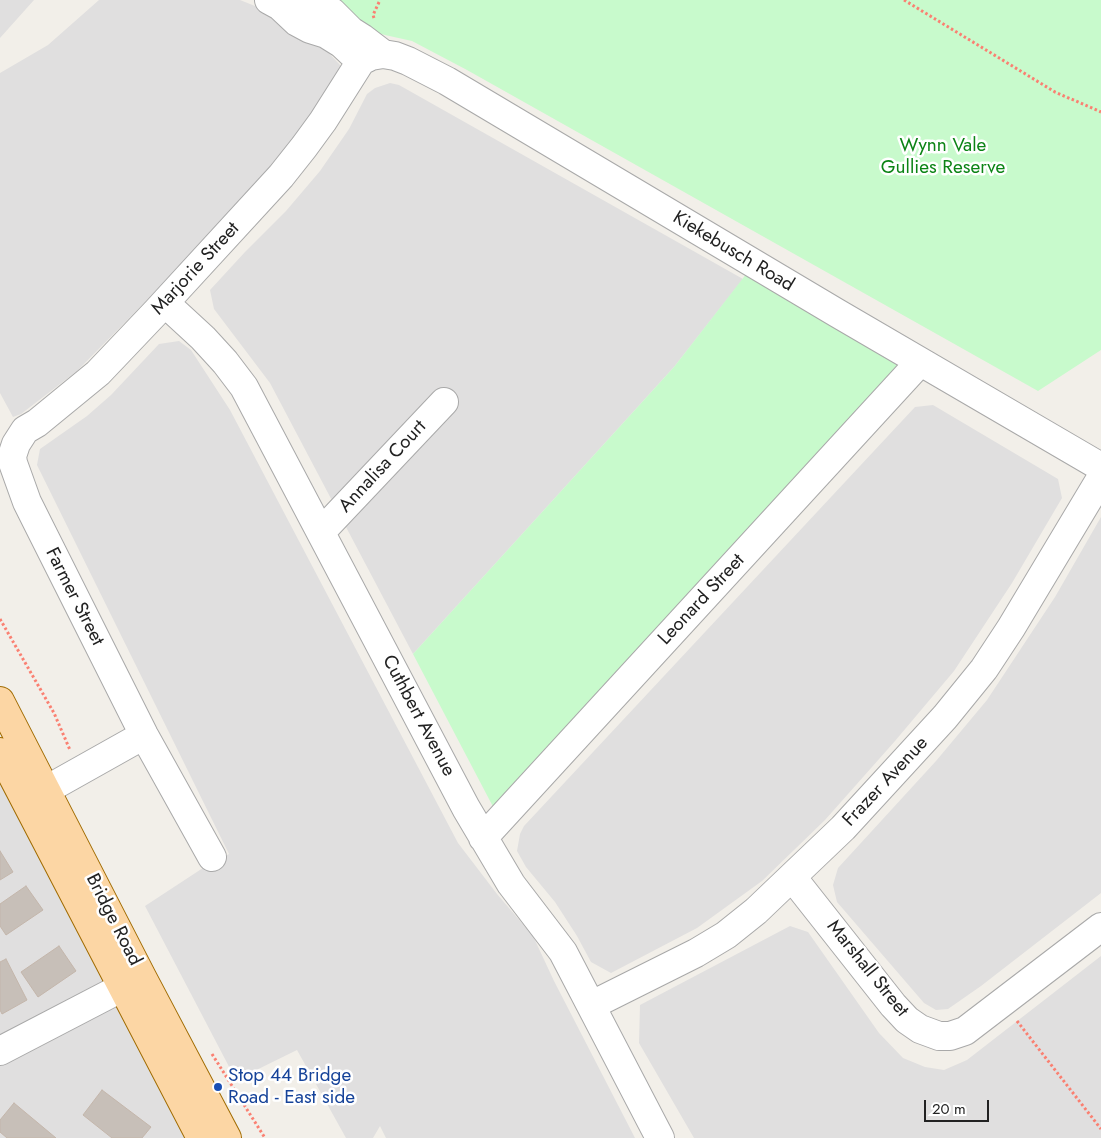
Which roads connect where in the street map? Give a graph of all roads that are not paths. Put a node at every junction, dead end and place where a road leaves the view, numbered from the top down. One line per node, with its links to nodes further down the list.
1 (269, 0): 3 (street)
2 (282, 0): 3 (street)
3 (372, 58): 4 (street, Marjorie Street); 5 (street, Kiekebusch Road)
4 (165, 303): 7 (street, Marjorie Street); 10 (street, Cuthbert Avenue)
5 (920, 362): 8 (street, Kiekebusch Road); 15 (street, Leonard Street)
6 (444, 402): 10 (street, Annalisa Court)
7 (12, 456): 12 (street, Farmer Street)
8 (1101, 467)
9 (1101, 478): 17 (street, Frazer Avenue)
10 (321, 532): 15 (street, Cuthbert Avenue)
11 (0, 701): 14 (main road, Bridge Road)
12 (144, 735): 14 (street); 16 (street, Farmer Street)
13 (0, 752): 19 (main road, Bridge Road)
14 (46, 790): 19 (main road, Bridge Road)
15 (483, 838): 20 (street, Cuthbert Avenue)
16 (212, 857)
17 (792, 877): 18 (street, Marshall Street); 20 (street, Frazer Avenue)
18 (1101, 927)
19 (132, 982): 21 (street); 22 (main road, Bridge Road); 23 (main road, Bridge Road)
20 (592, 1005): 24 (street, Cuthbert Avenue)
21 (0, 1051)
22 (201, 1138)
23 (227, 1138)
24 (660, 1138)

